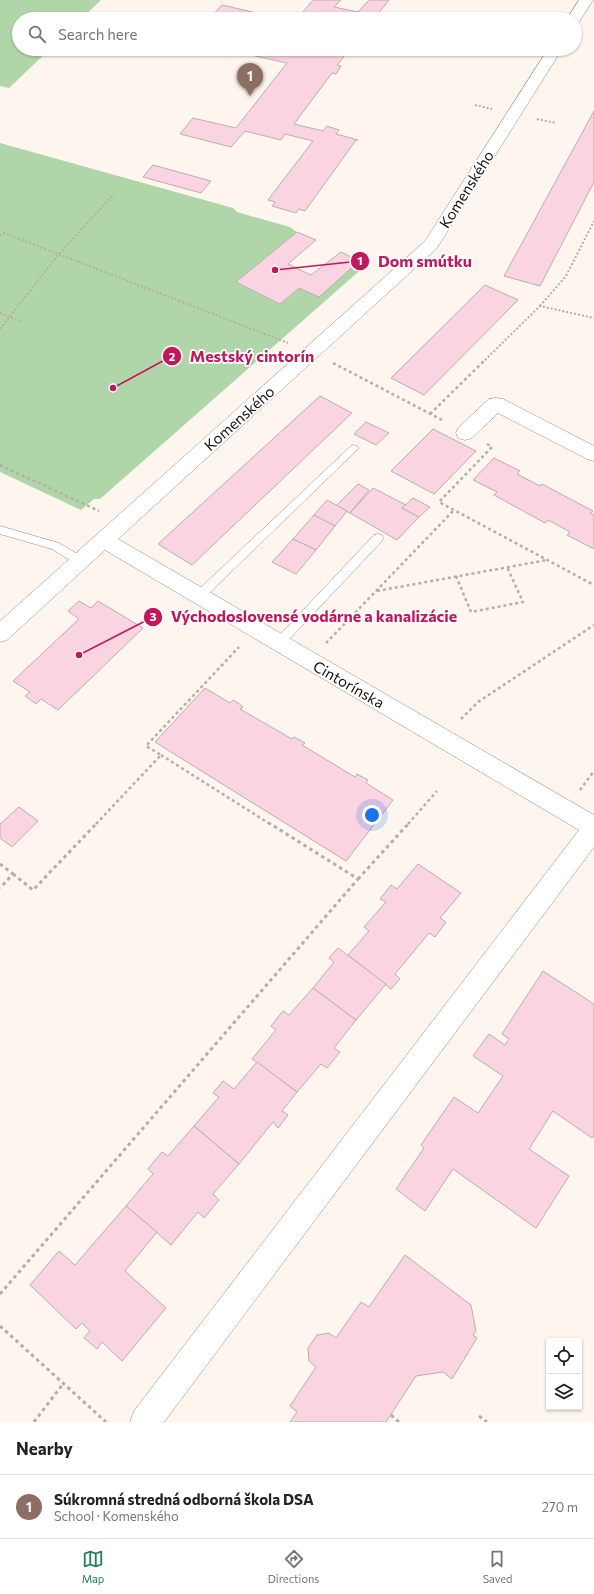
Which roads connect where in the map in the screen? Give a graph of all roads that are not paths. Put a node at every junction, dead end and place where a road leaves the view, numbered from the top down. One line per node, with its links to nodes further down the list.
1 (586, 0): 2 (street)
2 (578, 12)
3 (551, 56): 9 (street, Komenského)
4 (465, 433): 6 (street)
5 (354, 448): 11 (lane)
6 (594, 454)
7 (0, 530): 10 (lane)
8 (378, 538): 13 (lane)
9 (104, 540): 10 (street, Komenského); 11 (street, Cintorínska)
10 (80, 561): 12 (street, Komenského)
11 (199, 596): 13 (street, Cintorínska)
12 (0, 634)
13 (279, 643): 14 (street, Cintorínska)
14 (594, 828): 15 (street)
15 (145, 1422)

